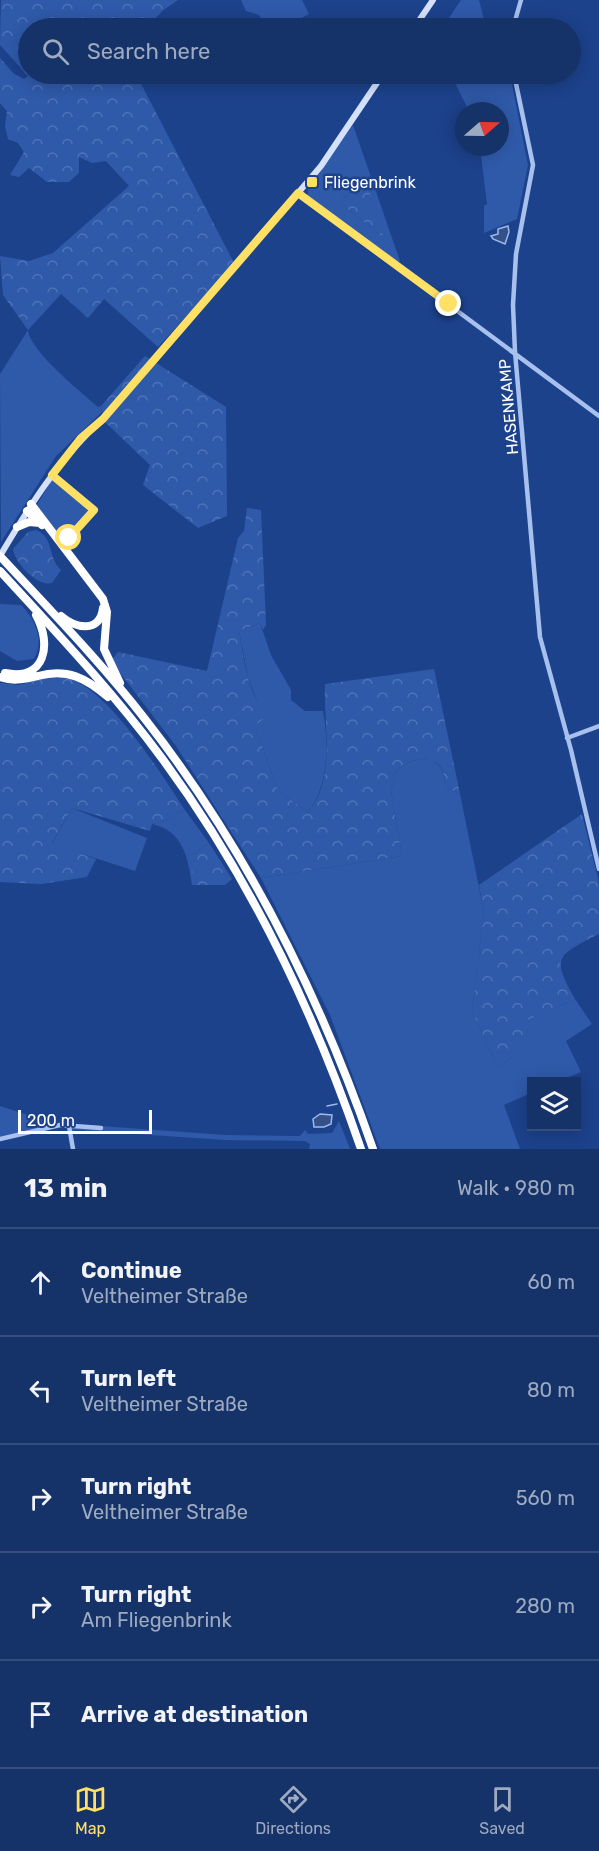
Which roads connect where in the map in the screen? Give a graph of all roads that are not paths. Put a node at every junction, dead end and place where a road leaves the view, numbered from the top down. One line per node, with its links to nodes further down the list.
1 (433, 0): 3 (main road)
2 (520, 0): 4 (street)
3 (421, 18)
4 (516, 18)
5 (376, 84): 7 (main road)
6 (516, 84): 8 (street, HASENKAMP)
7 (298, 193): 8 (street); 10 (main road)
8 (515, 352): 9 (street); 26 (street, HASENKAMP)
9 (599, 416)
10 (52, 475): 11 (main road); 15 (street)
11 (29, 508): 12 (highway); 13 (main road); 14 (highway)
12 (40, 523): 13 (highway); 14 (highway)
13 (17, 527): 16 (main road)
14 (50, 531): 18 (highway)
15 (69, 538)
16 (0, 556): 19 (highway)
17 (0, 572): 20 (highway)
18 (98, 590): 19 (highway); 23 (highway)
19 (38, 597): 23 (highway)
20 (28, 602): 21 (highway); 24 (highway)
21 (0, 672)
22 (0, 677): 24 (highway)
23 (129, 699): 33 (highway)
24 (125, 711): 32 (highway)
25 (599, 726): 26 (street)
26 (567, 738): 27 (street, HASENKAMP)
27 (599, 869)
28 (69, 1126): 29 (street); 30 (street); 31 (street)
29 (101, 1128)
30 (0, 1139)
31 (73, 1149)
32 (361, 1149)
33 (373, 1149)

